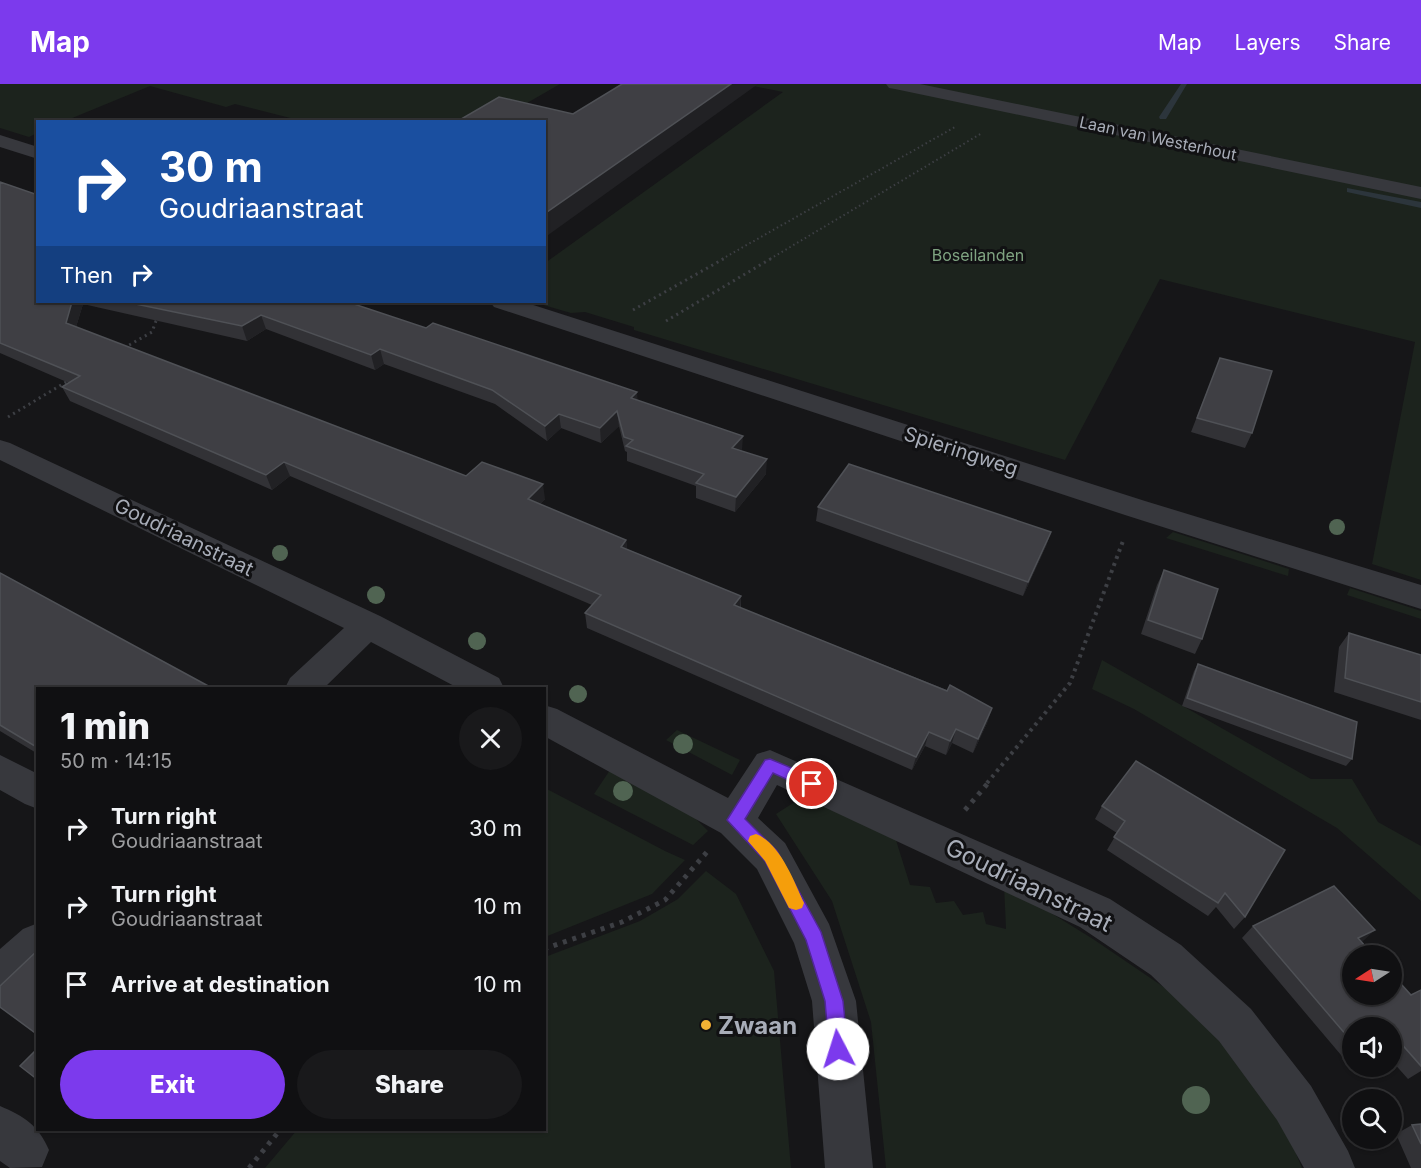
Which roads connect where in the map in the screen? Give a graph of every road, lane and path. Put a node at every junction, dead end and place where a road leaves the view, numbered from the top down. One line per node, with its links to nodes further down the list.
1 (895, 84): 2 (street, Laan van Westerhout)
2 (995, 104): 3 (street, Laan van Westerhout); 9 (path)
3 (1022, 109): 6 (street, Laan van Westerhout); 10 (path)
4 (0, 141): 5 (street)
5 (36, 152)
6 (1421, 193)
7 (505, 303): 9 (street, Spieringweg)
8 (165, 316): 11 (path)
9 (596, 332): 10 (street, Spieringweg)
10 (629, 343): 16 (street, Spieringweg)
11 (122, 350)
12 (71, 379): 13 (path)
13 (0, 421)
14 (0, 448): 17 (street, Goudriaanstraat)
15 (1123, 540): 24 (path)
16 (1421, 597)
17 (368, 625): 18 (street); 19 (street, Goudriaanstraat)
18 (303, 687)
19 (485, 687)
20 (546, 720): 23 (street)
21 (0, 771): 22 (street)
22 (36, 792)
23 (735, 820): 24 (street, Goudriaanstraat); 26 (path); 30 (street)
24 (939, 841): 31 (street, Goudriaanstraat)
25 (36, 945): 27 (street)
26 (546, 948)
27 (0, 978)
28 (279, 1131): 29 (path)
29 (249, 1168)
30 (849, 1168)
31 (1331, 1168)

